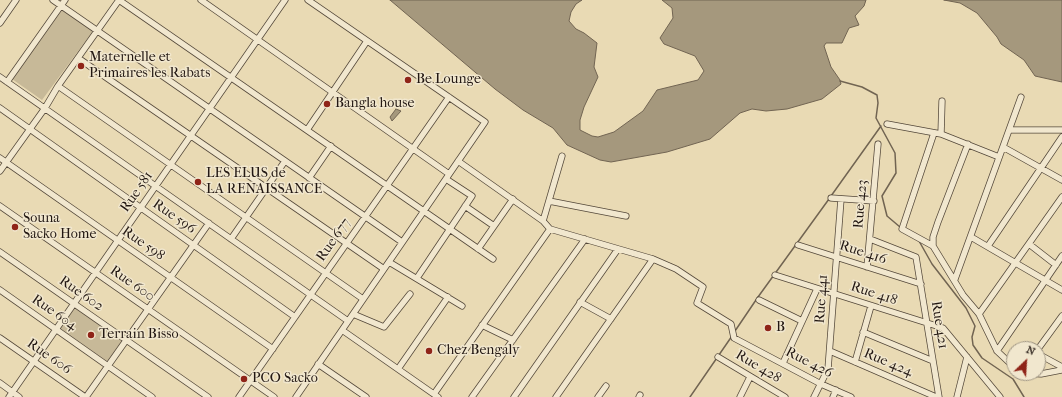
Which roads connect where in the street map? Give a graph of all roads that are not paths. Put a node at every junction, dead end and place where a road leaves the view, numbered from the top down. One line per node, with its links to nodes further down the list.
1 (16, 0): 9 (street)
2 (53, 0): 8 (street)
3 (65, 0): 8 (street)
4 (119, 0): 10 (street); 15 (street)
5 (201, 0): 11 (street)
6 (285, 0): 11 (street, Rue 581)
7 (308, 0): 12 (street)
8 (61, 5): 10 (street); 16 (street)
9 (0, 22)
10 (97, 30): 13 (street); 24 (street)
11 (257, 39): 15 (street, Rue 581); 18 (street)
12 (367, 41): 18 (street); 19 (street)
13 (78, 58): 17 (street); 32 (street)
14 (0, 77): 16 (street)
15 (231, 77): 24 (street, Rue 581); 27 (street)
16 (7, 82): 23 (street)
17 (58, 86): 23 (street); 45 (street)
18 (333, 92): 27 (street); 38 (street)
19 (449, 97): 38 (street, Rue 677); 43 (street)
20 (1021, 97): 28 (street)
21 (942, 101): 31 (street)
22 (0, 108): 26 (street, Rue 596)
23 (46, 108): 26 (street); 52 (street)
24 (209, 108): 32 (street, Rue 581); 42 (street)
25 (887, 124): 30 (street)
26 (30, 130): 44 (street); 62 (street, Rue 596)
27 (307, 130): 36 (street)
28 (1010, 130): 29 (street); 37 (street)
29 (1062, 130)
30 (934, 133): 31 (street); 82 (street)
31 (941, 134): 35 (street)
32 (190, 135): 45 (street, Rue 581); 53 (street)
33 (1062, 138): 46 (street)
34 (878, 144): 59 (street, Rue 423)
35 (968, 144): 40 (street); 82 (street)
36 (331, 146): 49 (street); 51 (street)
37 (1004, 147): 40 (street); 46 (street)
38 (413, 148): 48 (street); 51 (street, Rue 677)
39 (562, 156): 58 (street)
40 (999, 157): 72 (street)
41 (0, 158): 44 (street, Rue 598)
42 (285, 161): 49 (street); 53 (street)
43 (458, 161): 48 (street); 57 (street)
44 (7, 163): 47 (street); 76 (street, Rue 598)
45 (170, 164): 52 (street, Rue 581); 66 (street)
46 (1040, 167): 50 (street); 83 (street)
47 (0, 171)
48 (447, 176): 61 (street); 63 (street)
49 (309, 178): 64 (street)
50 (1062, 180)
51 (387, 185): 63 (street); 64 (street, Rue 677)
52 (155, 186): 62 (street, Rue 581); 68 (street)
53 (267, 188): 66 (street); 78 (street)
54 (1062, 197): 79 (street)
55 (831, 198): 56 (street)
56 (841, 199): 59 (street); 88 (street, Rue 441)
57 (513, 200): 67 (street); 69 (street)
58 (549, 201): 65 (street); 67 (street)
59 (874, 201): 75 (street, Rue 423)
60 (0, 206): 96 (street, Rue 600)
61 (465, 206): 69 (street); 70 (street)
62 (140, 208): 76 (street, Rue 581); 80 (street, Rue 596)
63 (424, 211): 70 (street); 77 (street)
64 (365, 216): 77 (street); 78 (street, Rue 677)
65 (626, 216)
66 (246, 218): 73 (street); 97 (street)
67 (542, 221): 71 (street)
68 (208, 223): 73 (street); 80 (street)
69 (494, 226): 84 (street)
70 (450, 229): 84 (street); 100 (street)
71 (550, 229): 74 (street); 126 (street)
72 (971, 237): 83 (street); 101 (street)
73 (231, 239): 109 (street)
74 (585, 239): 85 (street); 133 (street)
75 (870, 239): 94 (street, Rue 423); 103 (street, Rue 421)
76 (118, 240): 96 (street, Rue 581); 99 (street, Rue 598)
77 (402, 242): 91 (street)
78 (346, 243): 95 (street); 97 (street, Rue 677)
79 (1029, 244): 92 (street); 93 (street)
80 (193, 245): 99 (street); 121 (street, Rue 596)
81 (798, 245): 88 (street, Rue 416)
82 (933, 246): 101 (street)
83 (988, 246): 92 (street)
84 (478, 249): 90 (street)
85 (618, 249): 89 (street); 113 (street)
86 (0, 252): 114 (street, Rue 602)
87 (1062, 256): 93 (street)
88 (837, 257): 94 (street, Rue 416); 108 (street, Rue 441)
89 (653, 258): 122 (street); 143 (street, Rue 426)
90 (493, 259)
91 (389, 262): 95 (street); 100 (street)
92 (1016, 262): 102 (street); 119 (street)
93 (1056, 264): 102 (street)
94 (867, 267): 103 (street, Rue 416)
95 (384, 269): 111 (street)
96 (95, 273): 114 (street, Rue 581); 117 (street, Rue 600)
97 (326, 273): 109 (street, Rue 677); 111 (street)
98 (775, 275): 104 (street, Rue 418)
99 (170, 277): 117 (street); 134 (street, Rue 598)
100 (417, 278): 110 (street)
101 (955, 279): 119 (street)
102 (1046, 280): 106 (street); 136 (street)
103 (920, 284): 125 (street, Rue 421)
104 (817, 289): 108 (street, Rue 418); 124 (street)
105 (0, 290): 128 (street, Rue 604)
106 (1062, 290)
107 (410, 294): 118 (street)
108 (834, 294): 116 (street, Rue 418); 135 (street, Rue 441)
109 (310, 295): 121 (street, Rue 677); 123 (street)
110 (448, 297): 115 (street); 147 (street)
111 (363, 299): 118 (street)
112 (759, 300): 124 (street)
113 (580, 302): 122 (street); 167 (street)
114 (74, 304): 128 (street, Rue 581); 132 (street, Rue 602)
115 (462, 306)
116 (871, 306): 125 (street, Rue 418); 130 (street)
117 (148, 310): 132 (street); 150 (street, Rue 600)
118 (353, 314): 123 (street)
119 (979, 314): 136 (street)
120 (1062, 316): 127 (street)
121 (295, 317): 134 (street, Rue 677)
122 (611, 319): 168 (street)
123 (348, 321): 129 (street)
124 (802, 321): 143 (street)
125 (927, 323): 138 (street, Rue 418); 141 (street, Rue 421)
126 (482, 325): 133 (street); 156 (street)
127 (1060, 325): 146 (street)
128 (57, 329): 140 (street, Rue 581); 145 (street, Rue 604)
129 (342, 330): 144 (street); 147 (street)
130 (863, 332): 141 (street); 142 (street)
131 (0, 338): 140 (street, Rue 606)
132 (126, 340): 145 (street); 161 (street, Rue 602)
133 (513, 340): 166 (street)
134 (273, 349): 150 (street, Rue 677)
135 (830, 351): 142 (street, Rue 424); 152 (street, Rue 441)
136 (997, 351): 139 (street)
137 (718, 357): 149 (street, Rue 428)
138 (967, 357): 176 (street); 177 (street)
139 (1006, 359)
140 (34, 361): 155 (street, Rue 581); 159 (street, Rue 606)
141 (933, 361): 175 (street, Rue 421)
142 (855, 362): 175 (street, Rue 424)
143 (783, 363): 152 (street, Rue 426)
144 (318, 364): 164 (street); 165 (street)
145 (108, 366): 159 (street); 160 (street, Rue 604)
146 (1062, 368): 148 (street)
147 (398, 369): 156 (street)
148 (1046, 373)
149 (750, 376): 157 (street, Rue 428); 170 (street)
150 (250, 381): 162 (street, Rue 677); 163 (street, Rue 600)
151 (0, 384): 155 (street)
152 (821, 384): 154 (street, Rue 426); 172 (street, Rue 441)
153 (606, 386): 169 (street)
154 (836, 390): 173 (street); 174 (street, Rue 426)
155 (10, 394): 158 (street)
156 (436, 395)
157 (778, 395): 171 (street, Rue 428)
158 (19, 397)
159 (86, 397)
160 (152, 397)
161 (208, 397)
162 (239, 397)
163 (274, 397)
164 (296, 397)
165 (366, 397)
166 (472, 397)
167 (514, 397)
168 (556, 397)
169 (598, 397)
170 (740, 397)
171 (785, 397)
172 (814, 397)
173 (833, 397)
174 (851, 397)
175 (937, 397)
176 (957, 397)
177 (1000, 397)

